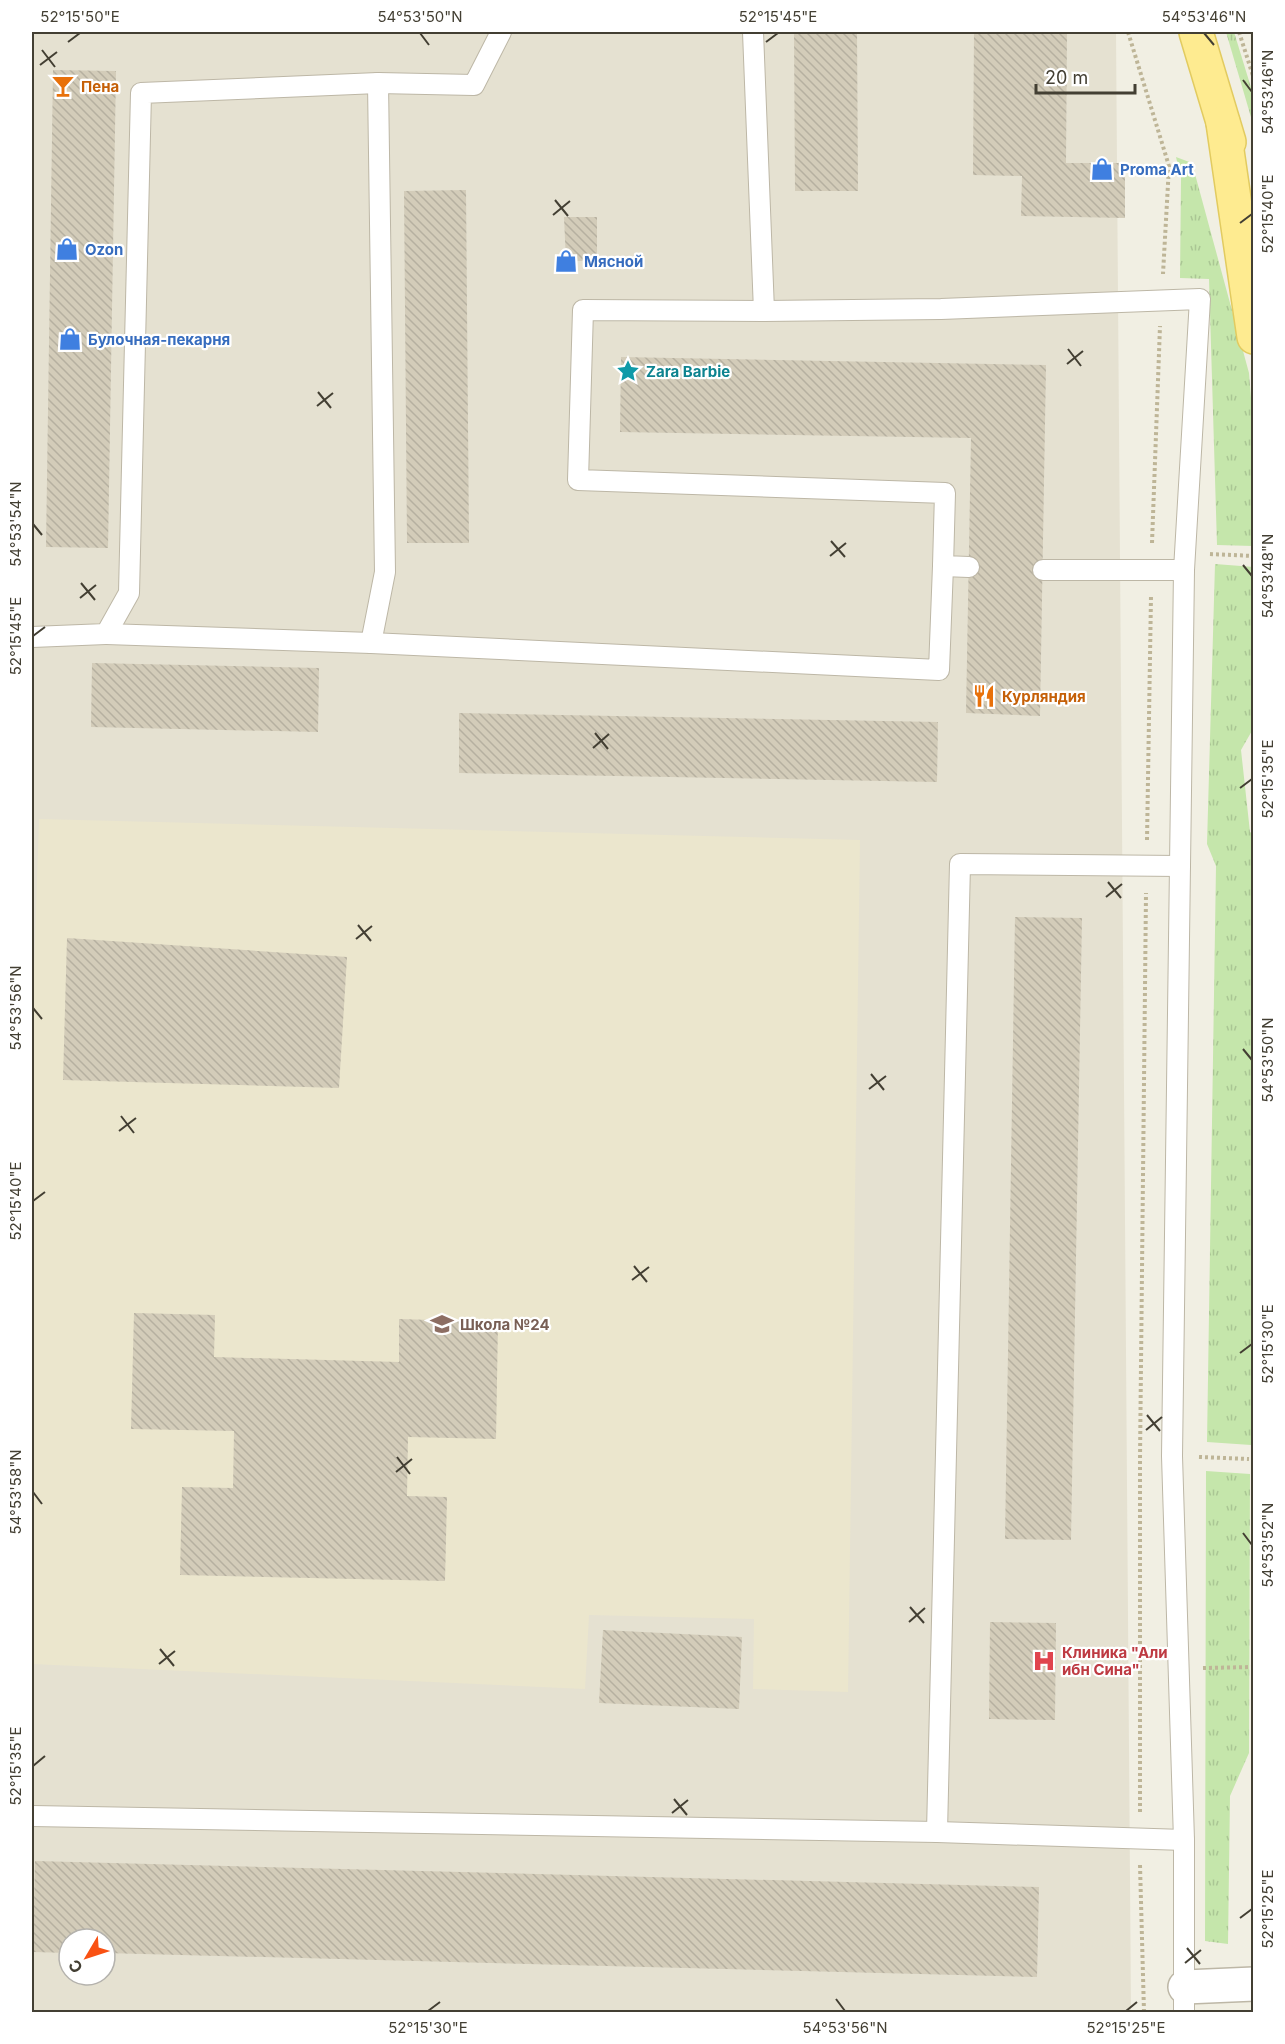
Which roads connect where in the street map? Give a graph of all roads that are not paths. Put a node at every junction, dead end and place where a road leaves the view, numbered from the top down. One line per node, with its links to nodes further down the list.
1 (501, 32): 4 (lane)
2 (753, 32): 7 (lane)
3 (1196, 32): 5 (main road)
4 (378, 83): 13 (lane); 15 (lane)
5 (1222, 123): 6 (main road); 8 (main road)
6 (1254, 211)
7 (764, 311): 9 (lane); 12 (lane)
8 (1254, 337)
9 (943, 566): 10 (lane); 15 (lane)
10 (969, 567)
11 (1043, 570): 12 (lane)
12 (1184, 570): 16 (lane)
13 (106, 634): 14 (lane); 15 (lane)
14 (32, 637)
15 (371, 643)
16 (1180, 866): 18 (lane); 19 (lane)
17 (32, 1816): 18 (lane)
18 (937, 1832): 19 (lane)
19 (1184, 1840): 21 (lane)
20 (1254, 1984): 21 (street)
21 (1185, 2000)

